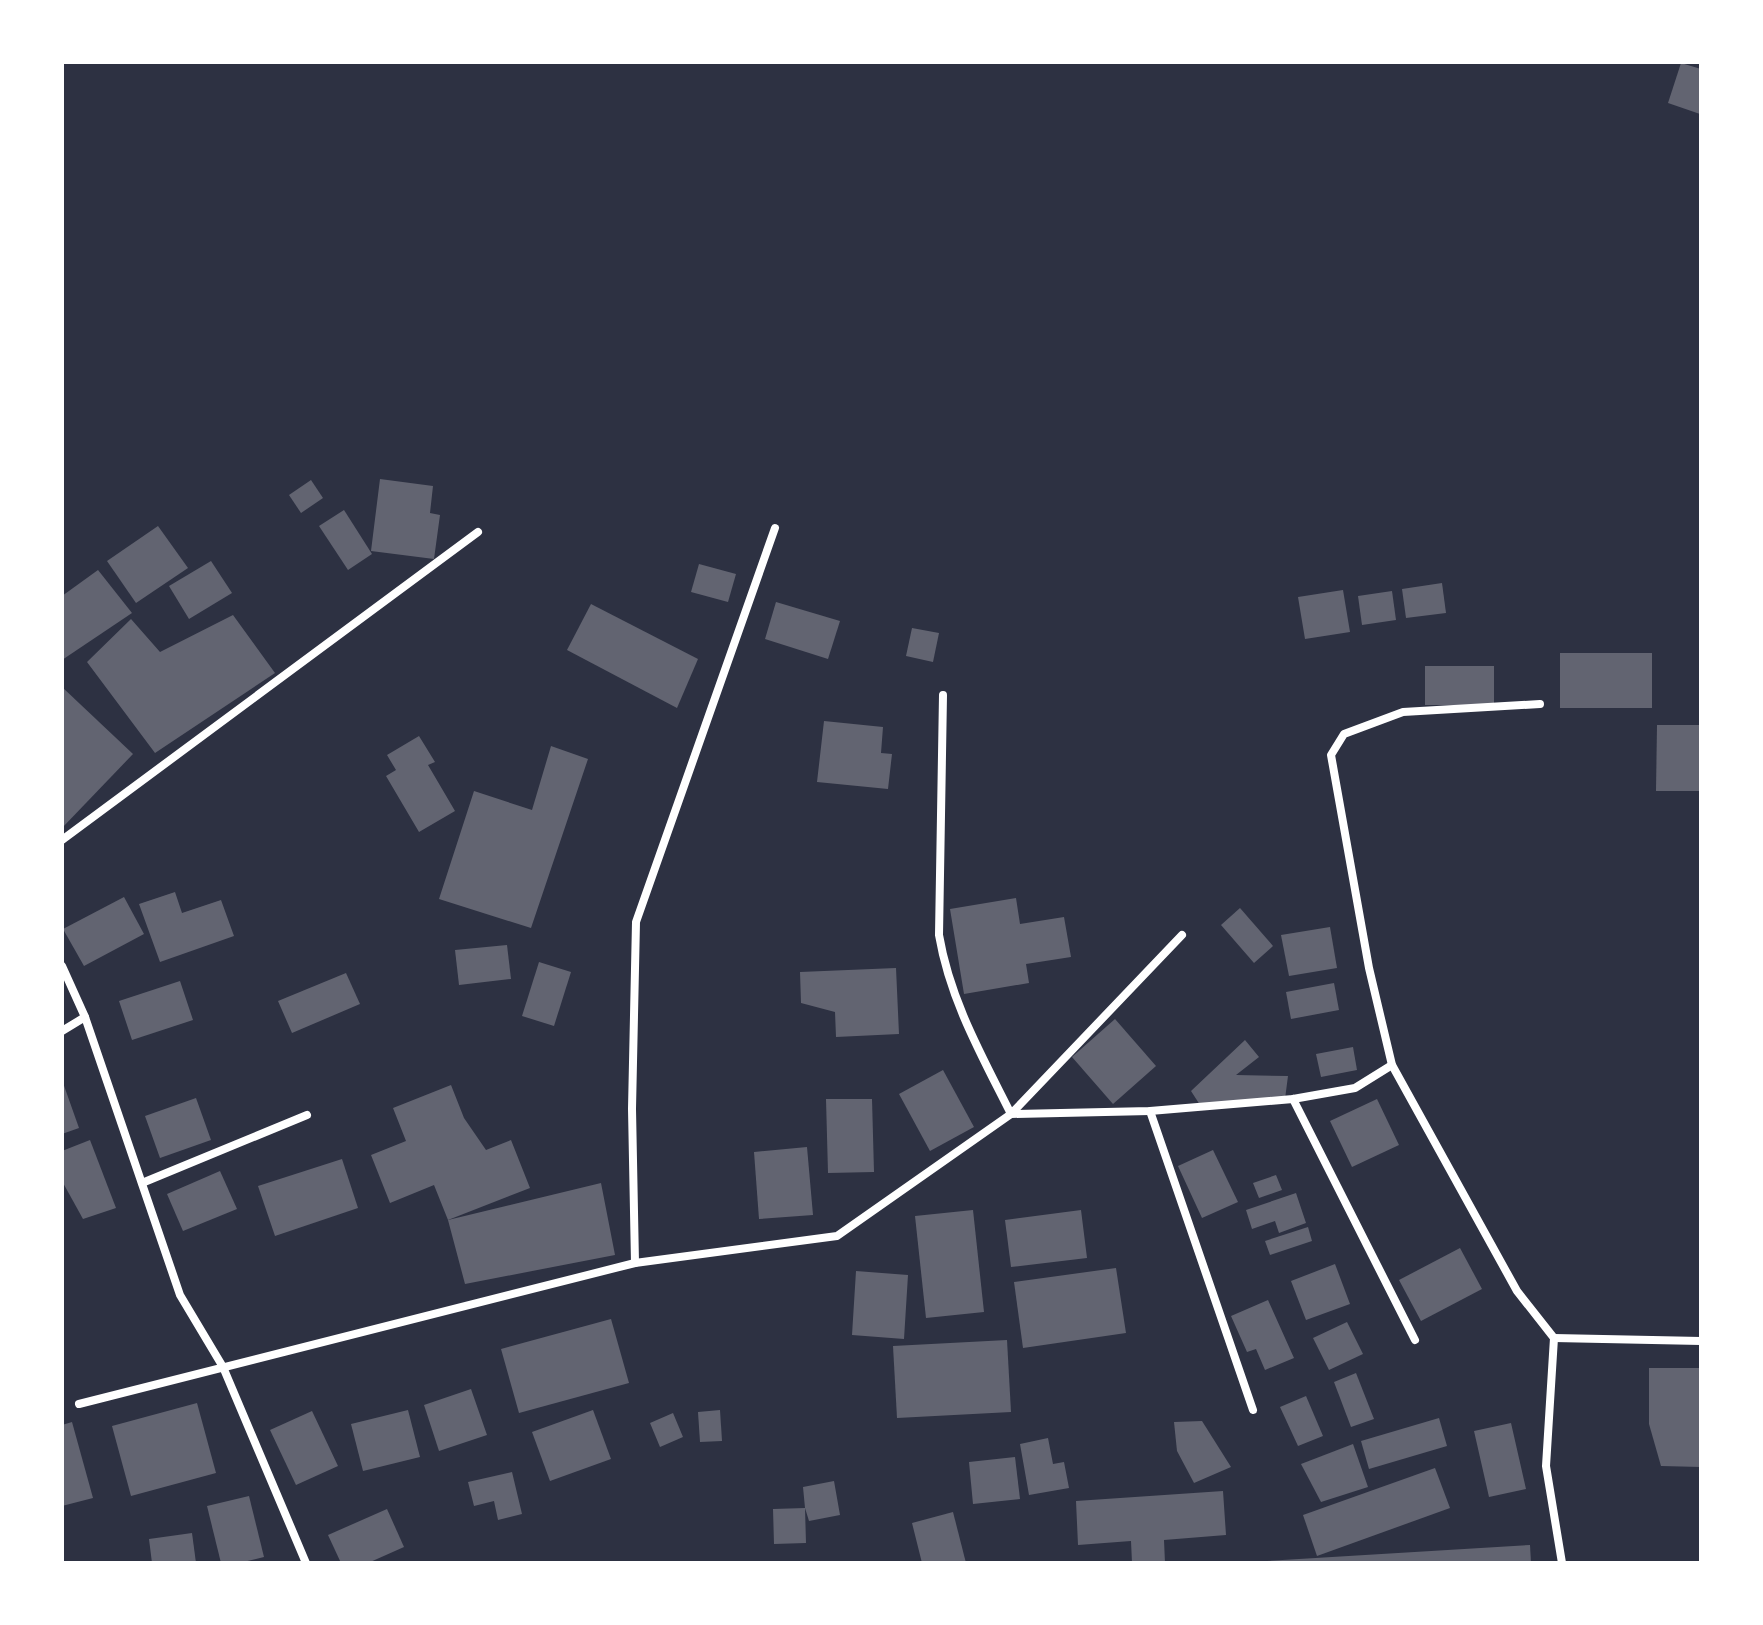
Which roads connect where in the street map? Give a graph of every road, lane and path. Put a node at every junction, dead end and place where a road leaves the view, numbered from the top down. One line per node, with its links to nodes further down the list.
1 (775, 528): 16 (street)
2 (478, 532): 5 (street)
3 (943, 695): 13 (street)
4 (1540, 704): 10 (street)
5 (62, 840)
6 (1182, 935): 13 (street)
7 (62, 966): 8 (street)
8 (85, 1017): 9 (street); 15 (street)
9 (62, 1031)
10 (1392, 1065): 11 (street); 17 (street)
11 (1293, 1099): 12 (street); 18 (street)
12 (1150, 1111): 13 (street); 22 (street)
13 (1011, 1114): 16 (street)
14 (307, 1115): 15 (street)
15 (142, 1183): 20 (street)
16 (635, 1263): 20 (street)
17 (1554, 1338): 19 (street); 24 (street)
18 (1415, 1340)
19 (1701, 1341)
20 (223, 1367): 21 (street); 23 (street)
21 (79, 1404)
22 (1253, 1410)
23 (306, 1563)
24 (1562, 1563)

